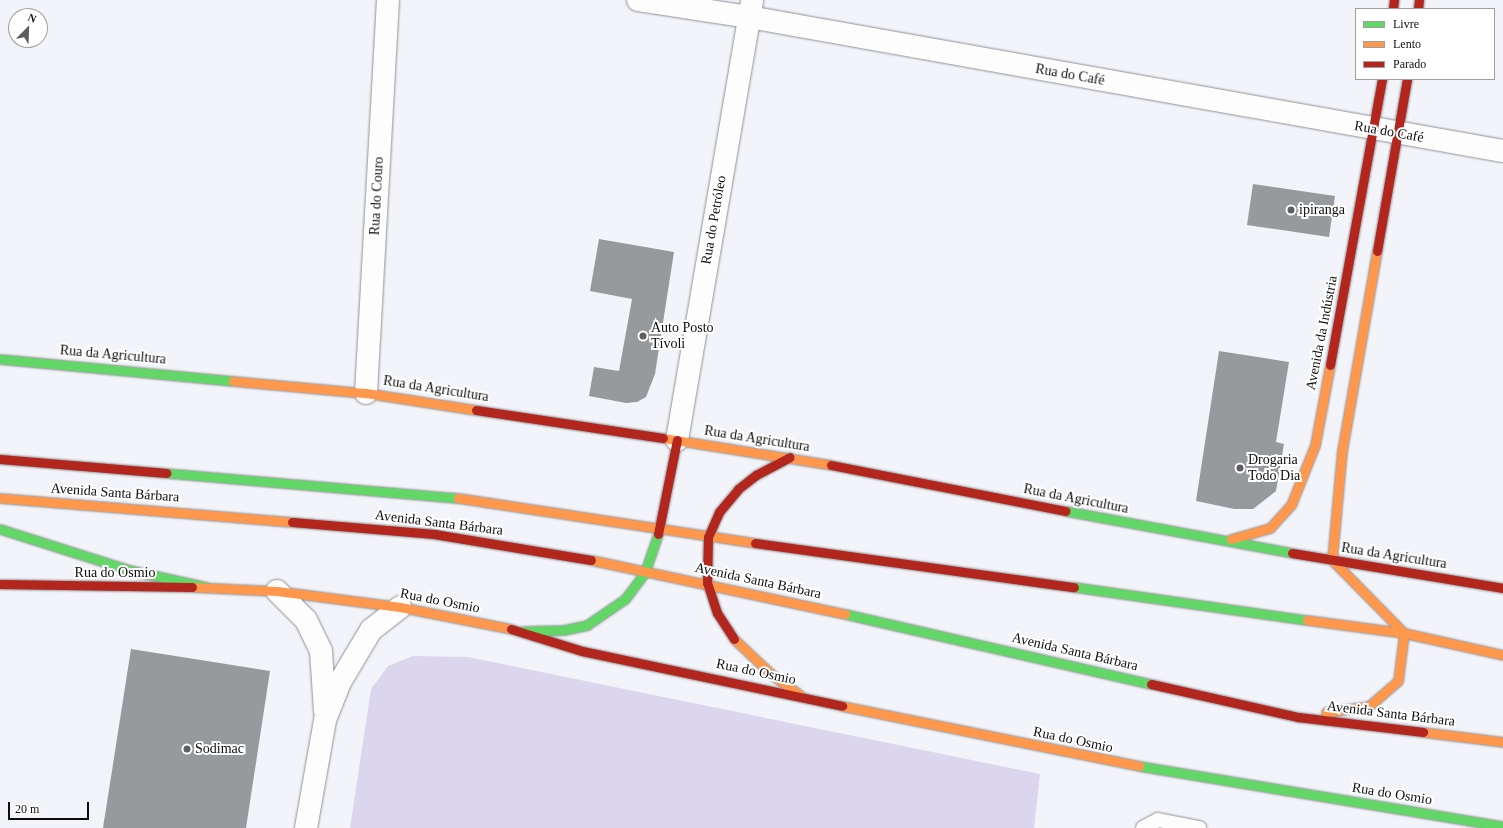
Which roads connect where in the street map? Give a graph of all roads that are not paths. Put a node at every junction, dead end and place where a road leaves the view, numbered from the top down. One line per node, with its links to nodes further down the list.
1 (388, 0): 10 (street, Rua do Couro)
2 (638, 0): 3 (street, Rua do Café)
3 (750, 9): 6 (street, Rua do Café); 11 (street, Rua do Petróleo)
4 (1382, 80): 6 (main road, Avenida da Indústria)
5 (1407, 80): 7 (main road)
6 (1374, 129): 7 (street, Rua do Café); 18 (main road, Avenida da Indústria)
7 (1398, 133): 8 (street, Rua do Café); 19 (main road)
8 (1503, 151)
9 (0, 359): 10 (main road, Rua da Agricultura)
10 (366, 393): 11 (main road, Rua da Agricultura)
11 (677, 440): 12 (main road, Rua da Agricultura); 16 (main road)
12 (790, 457): 17 (main road); 18 (main road, Rua da Agricultura)
13 (0, 459): 16 (main road, Avenida Santa Bárbara)
14 (0, 498): 20 (main road, Avenida Santa Bárbara)
15 (0, 529): 23 (main road)
16 (659, 530): 17 (main road, Avenida Santa Bárbara); 20 (main road)
17 (708, 537): 22 (main road); 28 (main road, Avenida Santa Bárbara)
18 (1218, 541): 19 (main road, Rua da Agricultura)
19 (1332, 560): 24 (main road, Rua da Agricultura); 28 (main road)
20 (645, 572): 22 (main road, Avenida Santa Bárbara); 27 (main road)
21 (0, 584): 23 (main road, Rua do Osmio)
22 (707, 584): 30 (main road); 31 (main road, Avenida Santa Bárbara)
23 (206, 587): 25 (main road, Rua do Osmio)
24 (1503, 588)
25 (277, 591): 26 (main road, Rua do Osmio); 32 (street)
26 (400, 607): 27 (main road, Rua do Osmio); 32 (street)
27 (523, 631): 30 (main road, Rua do Osmio)
28 (1404, 633): 29 (main road, Avenida Santa Bárbara); 31 (main road)
29 (1503, 656)
30 (800, 695): 34 (main road, Rua do Osmio)
31 (1298, 717): 33 (main road, Avenida Santa Bárbara)
32 (325, 720): 35 (street)
33 (1503, 742)
34 (1503, 826)
35 (306, 828)
36 (1143, 828): 37 (lane)
37 (1198, 828)

